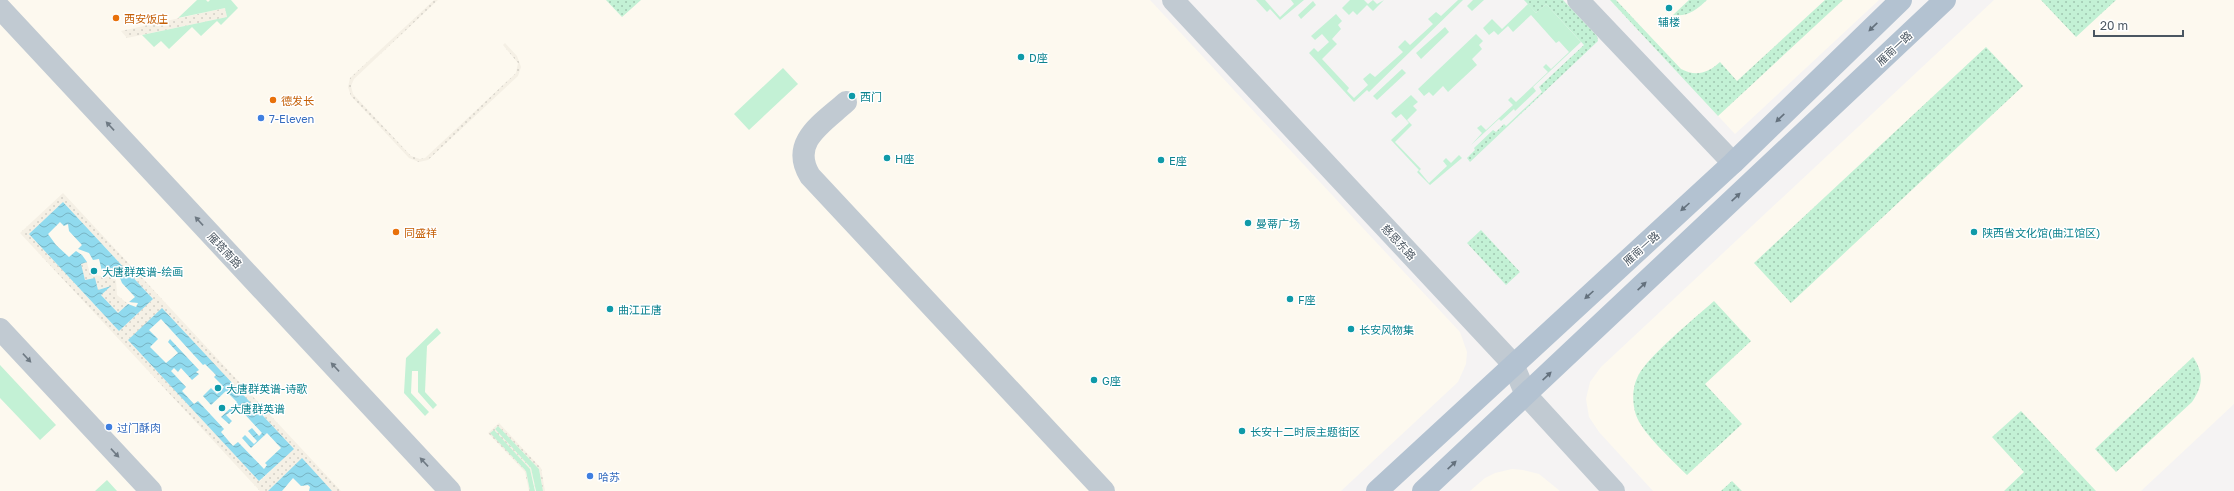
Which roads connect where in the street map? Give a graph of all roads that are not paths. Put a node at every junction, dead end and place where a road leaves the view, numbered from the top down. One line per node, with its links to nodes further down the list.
1 (1173, 0): 9 (street, 慈恩东路)
2 (1578, 0): 7 (street)
3 (1901, 0): 7 (main road, 雁南一路, one-way to 7)
4 (1946, 0): 10 (main road, 雁南一路, one-way to 4)
5 (0, 8): 12 (street, 雁塔南路, one-way to 5)
6 (846, 102): 13 (street)
7 (1733, 163): 9 (main road, 雁南一路, one-way to 9)
8 (0, 329): 11 (street, one-way to 11)
9 (1513, 364): 10 (street, 慈恩东路); 14 (main road, 雁南一路)
10 (1526, 395): 15 (main road, 雁南一路, one-way to 10); 16 (street, 慈恩东路)
11 (151, 491)
12 (450, 491)
13 (1104, 491)
14 (1377, 491)
15 (1424, 491)
16 (1614, 491)

